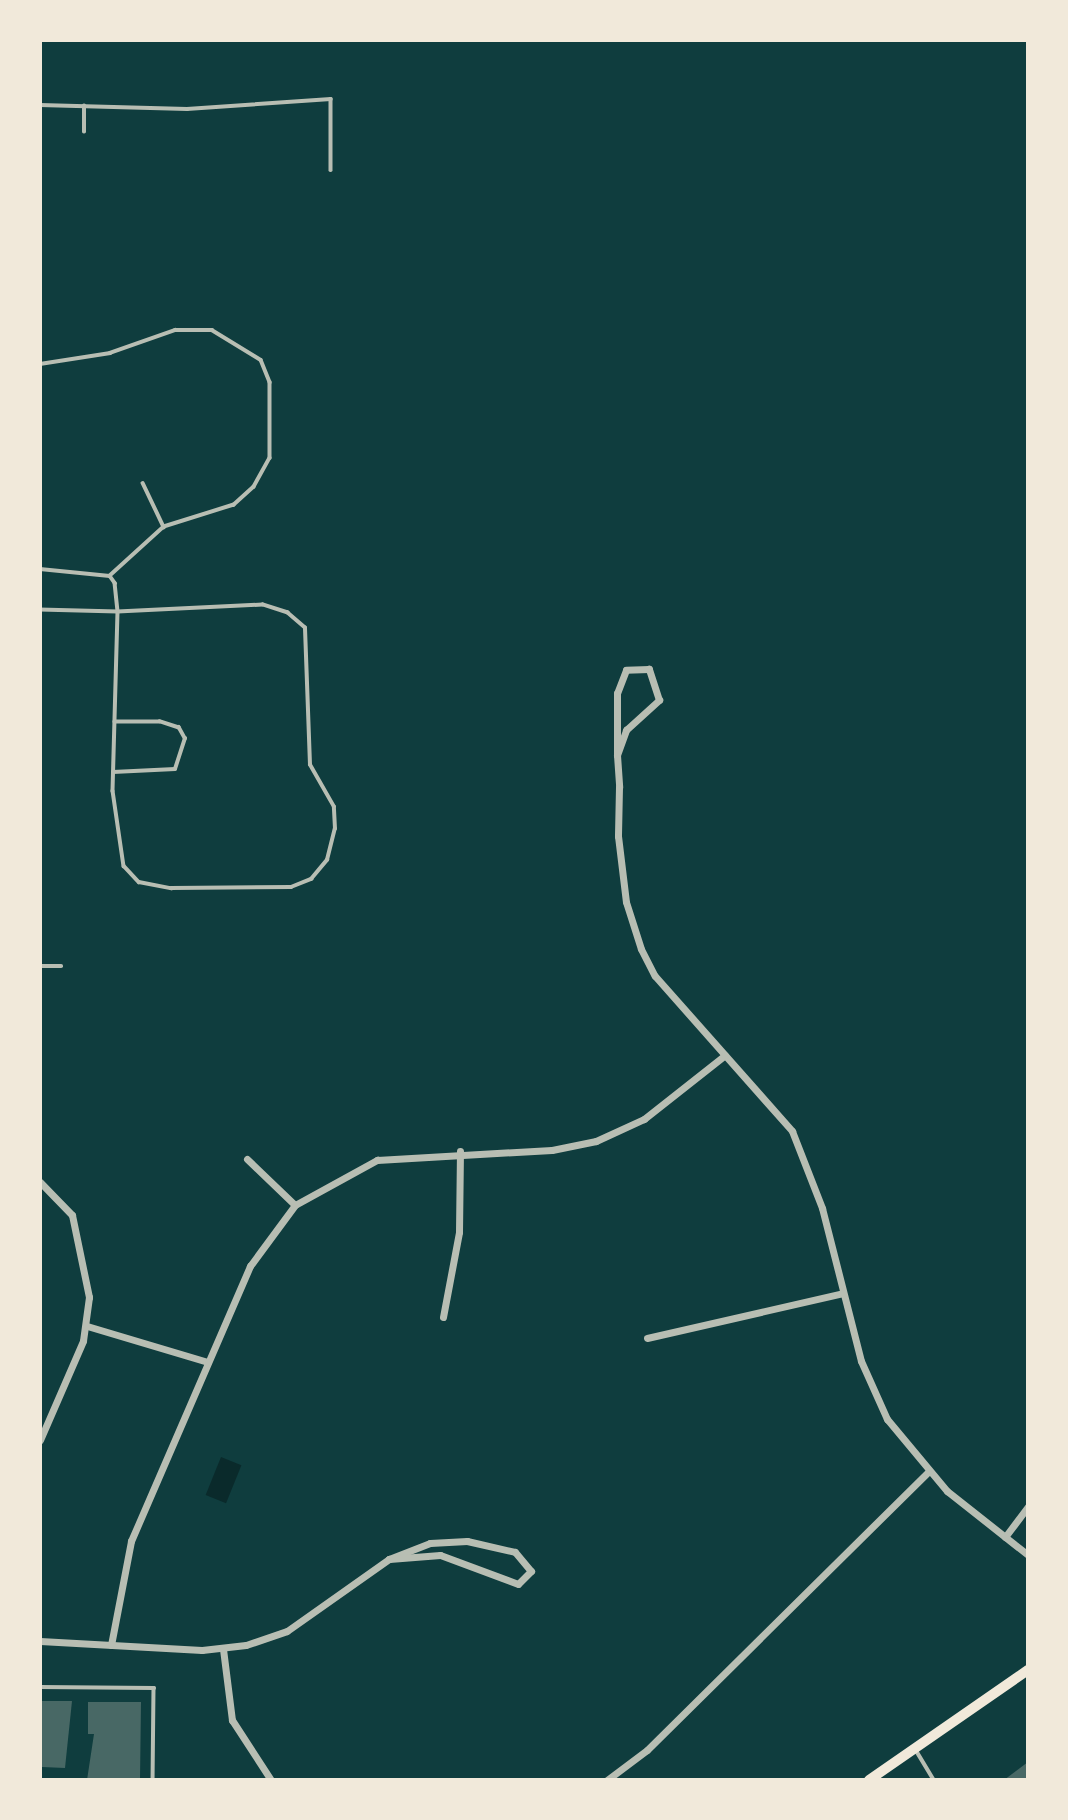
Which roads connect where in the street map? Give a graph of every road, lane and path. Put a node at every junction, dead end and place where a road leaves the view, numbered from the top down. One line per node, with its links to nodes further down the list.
1 (40, 105): 2 (lane)
2 (84, 106): 3 (lane); 4 (lane)
3 (84, 132)
4 (331, 170)
5 (40, 364): 7 (lane)
6 (143, 483): 7 (lane)
7 (164, 527): 9 (lane)
8 (40, 569): 9 (lane)
9 (110, 576): 11 (lane)
10 (40, 610): 11 (lane)
11 (118, 612): 12 (lane); 14 (lane)
12 (115, 722): 14 (lane); 14 (lane)
13 (617, 755): 13 (street); 17 (street)
14 (113, 772)
15 (40, 966): 16 (lane)
16 (61, 966)
17 (725, 1055): 18 (street); 22 (street)
18 (460, 1151): 21 (street); 23 (street)
19 (247, 1159): 21 (street)
20 (40, 1182): 24 (street)
21 (295, 1205): 26 (street)
22 (843, 1293): 25 (street); 28 (street)
23 (443, 1317)
24 (87, 1326): 26 (street); 27 (street)
25 (647, 1338)
26 (208, 1362): 34 (street)
27 (40, 1440)
28 (928, 1472): 30 (street); 41 (street)
29 (1028, 1506): 30 (street)
30 (1005, 1536): 31 (street)
31 (1028, 1555)
32 (389, 1559): 32 (street); 35 (street)
33 (40, 1641): 34 (street)
34 (111, 1645): 35 (street)
35 (223, 1649): 40 (street)
36 (1028, 1670): 38 (main road)
37 (40, 1687): 39 (lane)
38 (915, 1748): 42 (main road); 43 (lane)
39 (153, 1780)
40 (271, 1780)
41 (607, 1780)
42 (869, 1780)
43 (934, 1780)

